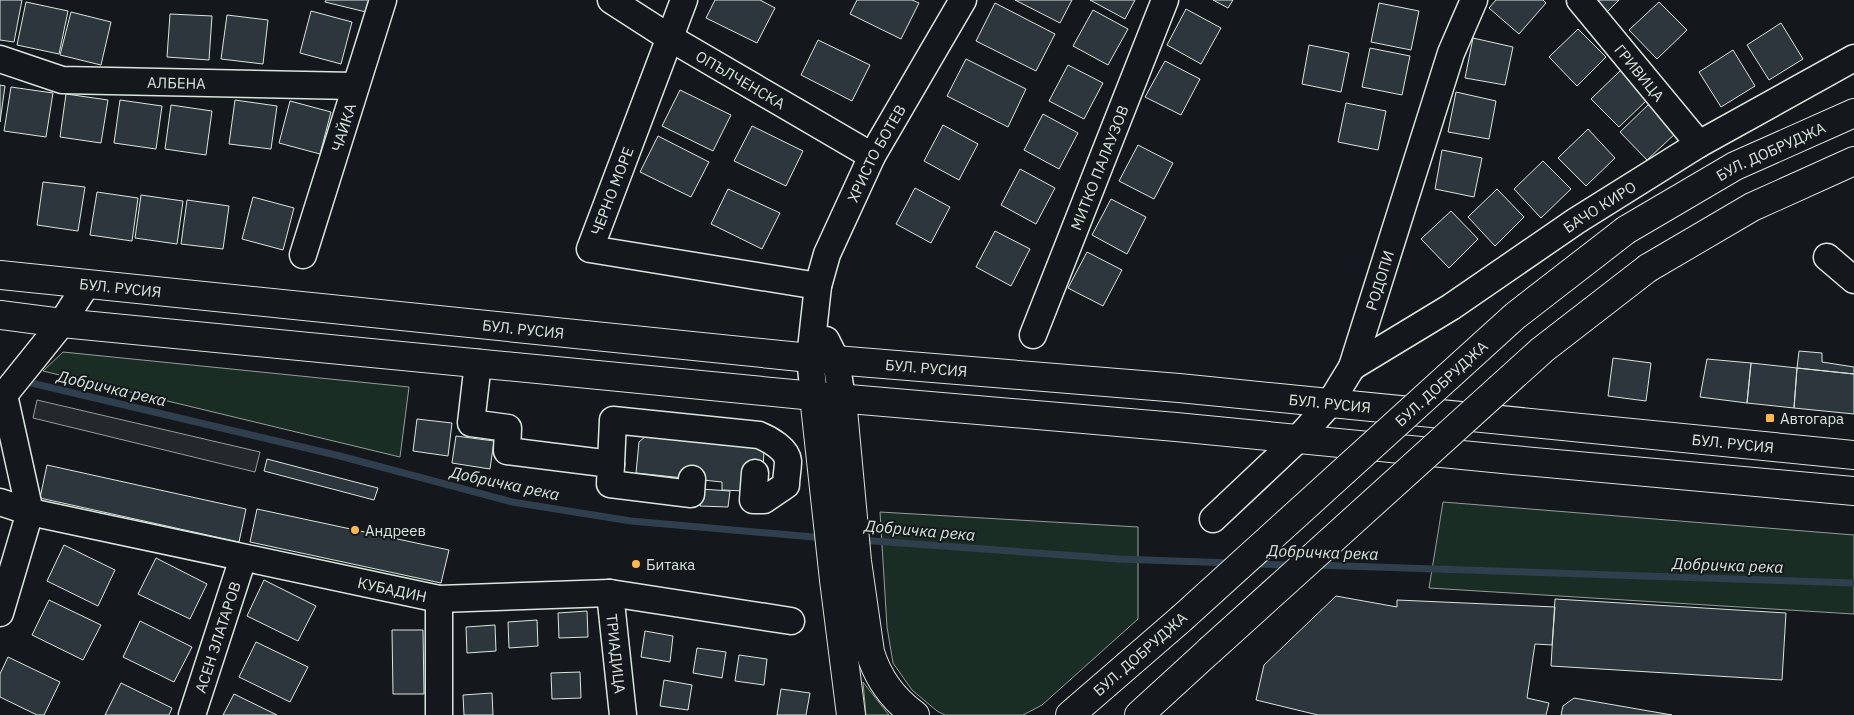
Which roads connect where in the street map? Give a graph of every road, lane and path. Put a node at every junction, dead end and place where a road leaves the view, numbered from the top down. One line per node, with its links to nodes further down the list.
1 (383, 0): 11 (street, ЧАЙКА)
2 (612, 0): 8 (street, ОПЪЛЧЕНСКА)
3 (684, 0): 8 (street, ЧЕРНО МОРЕ)
4 (962, 0): 14 (street, ХРИСТО БОТЕВ)
5 (1165, 0): 24 (street, МИТКО ПАЛАУЗОВ)
6 (1474, 0): 27 (street, РОДОПИ)
7 (1580, 0): 13 (street, ГРИВИЦА)
8 (670, 38): 14 (street, ОПЪЛЧЕНСКА); 21 (street, ЧЕРНО МОРЕ)
9 (1854, 58): 13 (street, БАЧО КИРО)
10 (0, 59): 11 (street, АЛБЕНА)
11 (355, 86): 16 (street, ЧАЙКА)
12 (1854, 113): 55 (main road, БУЛ. ДОБРУДЖА, bridge)
13 (1699, 144): 27 (street, БАЧО КИРО)
14 (872, 156): 21 (street, ХРИСТО БОТЕВ)
15 (1854, 161): 56 (main road, bridge)
16 (303, 255)
17 (1828, 258): 19 (street)
18 (0, 275): 20 (main road, БУЛ. РУСИЯ)
19 (1854, 280)
20 (86, 285): 23 (street); 25 (main road, БУЛ. РУСИЯ)
21 (818, 286): 25 (street, ХРИСТО БОТЕВ)
22 (0, 315): 23 (main road)
23 (62, 323): 26 (main road); 28 (street)
24 (1033, 334)
25 (823, 359): 29 (street, ХРИСТО БОТЕВ); 30 (street, ХРИСТО БОТЕВ); 32 (main road, БУЛ. РУСИЯ)
26 (478, 363): 29 (main road); 35 (street)
27 (1352, 367): 32 (street, РОДОПИ)
28 (9, 388): 41 (street)
29 (814, 396): 30 (main road); 42 (main road)
30 (842, 399): 31 (main road); 36 (main road)
31 (890, 403): 33 (main road); 36 (main road)
32 (1330, 403): 33 (street, РОДОПИ); 34 (main road, БУЛ. РУСИЯ)
33 (1298, 439): 39 (main road); 43 (street, РОДОПИ)
34 (1854, 455)
35 (611, 464): 37 (street); 38 (street)
36 (848, 472): 42 (main road)
37 (755, 473)
38 (692, 479)
39 (1854, 491)
40 (0, 502): 41 (street, КУБАДИН)
41 (30, 512): 44 (street, КУБАДИН); 48 (street)
42 (840, 518): 45 (main road)
43 (1213, 519)
44 (243, 558): 47 (street, КУБАДИН); 50 (street, АСЕН ЗЛАТАРОВ)
45 (845, 562): 53 (main road); 54 (main road)
46 (610, 593): 47 (street, КУБАДИН); 49 (street, КУБАДИН); 52 (street, ТРИАДИЦА)
47 (439, 600): 51 (street)
48 (0, 613)
49 (791, 621)
50 (192, 715)
51 (439, 715)
52 (623, 715)
53 (851, 715)
54 (916, 715)
55 (1070, 715)
56 (1139, 715)

